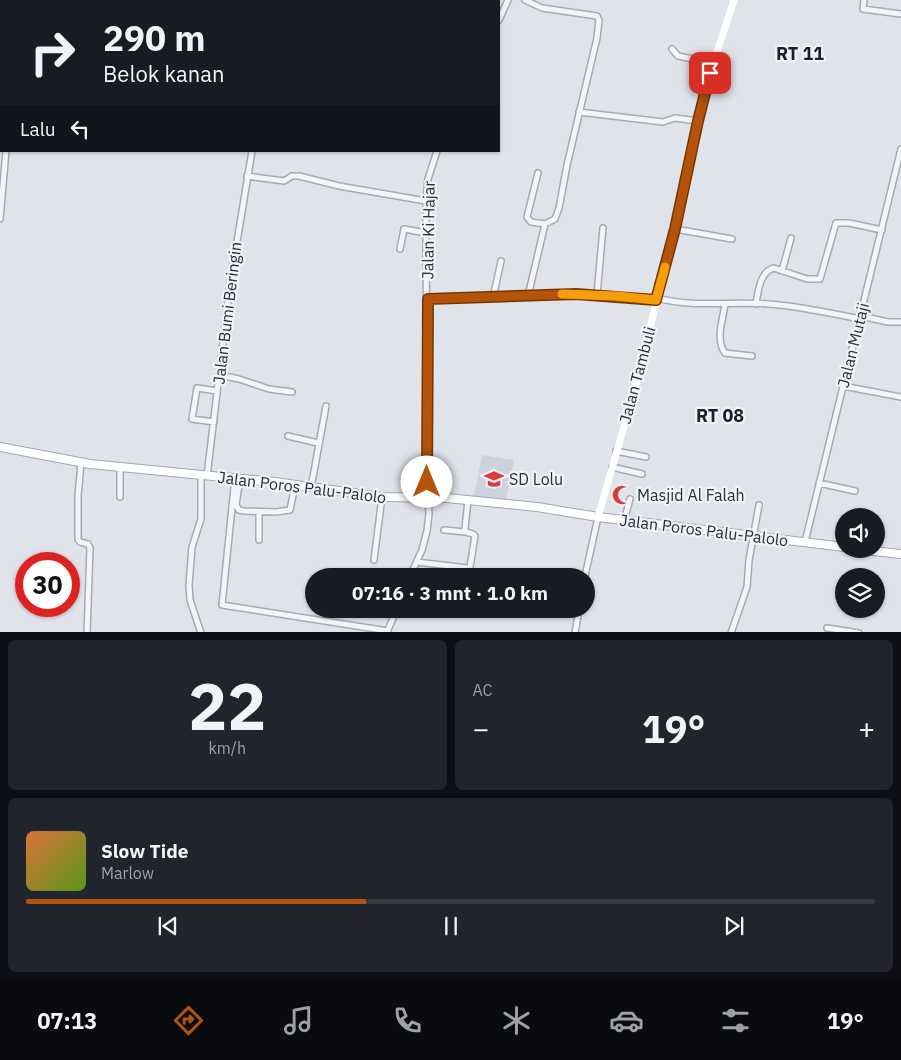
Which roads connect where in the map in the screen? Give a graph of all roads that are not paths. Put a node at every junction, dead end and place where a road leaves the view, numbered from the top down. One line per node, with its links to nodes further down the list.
1 (508, 0): 6 (street)
2 (525, 0): 9 (street)
3 (734, 0): 8 (street, Jalan Tambuli)
4 (864, 0): 5 (street)
5 (901, 14)
6 (500, 18)
7 (672, 50): 8 (street)
8 (713, 63): 10 (street, Jalan Tambuli)
9 (579, 112): 10 (street); 19 (street)
10 (698, 121): 21 (street, Jalan Tambuli)
11 (901, 149): 22 (street, Jalan Mutaji)
12 (6, 152): 18 (street)
13 (252, 152): 16 (street, Jalan Bumi Beringin)
14 (438, 152): 17 (street, Jalan Ki Hajar)
15 (538, 172): 19 (street)
16 (247, 176): 17 (street); 39 (street, Jalan Bumi Beringin)
17 (426, 201): 23 (street, Jalan Ki Hajar)
18 (0, 219)
19 (545, 224): 29 (street)
20 (603, 228): 30 (street)
21 (675, 229): 25 (street); 33 (street, Jalan Tambuli)
22 (882, 230): 28 (street); 36 (street, Jalan Mutaji)
23 (426, 233): 26 (street); 32 (street, Jalan Ki Hajar)
24 (791, 238): 28 (street)
25 (732, 239)
26 (400, 249)
27 (501, 261): 31 (street)
28 (782, 271): 35 (street)
29 (528, 296): 30 (street); 31 (street)
30 (598, 296): 33 (street)
31 (493, 298): 32 (street)
32 (428, 299): 64 (street, Jalan Ki Hajar)
33 (657, 299): 34 (street); 49 (street, Jalan Tambuli)
34 (725, 304): 35 (street); 38 (street)
35 (756, 304): 36 (street)
36 (860, 317): 37 (street); 40 (street, Jalan Mutaji)
37 (901, 322)
38 (752, 356)
39 (219, 375): 41 (street, Jalan Bumi Beringin); 42 (street)
40 (843, 386): 43 (street); 57 (street, Jalan Mutaji)
41 (217, 391): 45 (street, Jalan Bumi Beringin); 45 (street)
42 (292, 392)
43 (901, 397)
44 (326, 406): 47 (street)
45 (214, 422): 55 (street, Jalan Bumi Beringin)
46 (288, 436): 47 (street)
47 (318, 443): 59 (street)
48 (0, 447): 51 (main road, Jalan Poros Palu-Palolo)
49 (616, 451): 50 (street); 53 (street, Jalan Tambuli)
50 (646, 457)
51 (81, 463): 52 (main road, Jalan Poros Palu-Palolo); 87 (street)
52 (120, 467): 55 (main road, Jalan Poros Palu-Palolo); 61 (street)
53 (612, 467): 54 (street); 68 (street, Jalan Tambuli)
54 (642, 474)
55 (204, 476): 56 (main road, Jalan Poros Palu-Palolo); 88 (street, Jalan Bumi Beringin)
56 (238, 478): 58 (main road, Jalan Poros Palu-Palolo); 67 (street); 89 (street)
57 (819, 482): 60 (street); 74 (street, Jalan Mutaji)
58 (295, 485): 59 (main road, Jalan Poros Palu-Palolo); 67 (street)
59 (311, 488): 62 (main road, Jalan Poros Palu-Palolo)
60 (855, 490)
61 (120, 497)
62 (382, 497): 64 (main road, Jalan Poros Palu-Palolo); 78 (street)
63 (630, 498): 69 (street)
64 (428, 499): 65 (main road, Jalan Poros Palu-Palolo); 79 (street, Jalan Ki Hajar)
65 (468, 500): 68 (main road, Jalan Poros Palu-Palolo); 71 (street)
66 (759, 505): 72 (street)
67 (259, 512): 73 (street)
68 (598, 517): 69 (main road, Jalan Poros Palu-Palolo); 83 (street)
69 (624, 521): 72 (main road, Jalan Poros Palu-Palolo)
70 (444, 530): 71 (street)
71 (466, 532): 82 (street)
72 (754, 536): 74 (main road, Jalan Poros Palu-Palolo); 91 (street)
73 (259, 540)
74 (805, 542): 75 (main road, Jalan Poros Palu-Palolo)
75 (835, 546)
76 (885, 552): 77 (main road)
77 (901, 554)
78 (374, 560)
79 (417, 562): 80 (street); 81 (street, Jalan Ki Hajar)
80 (449, 566): 82 (street)
81 (414, 568)
82 (468, 568)
83 (588, 568)
84 (393, 618): 89 (street)
85 (577, 618): 90 (street)
86 (827, 628): 92 (street)
87 (87, 632)
88 (201, 632)
89 (388, 632)
90 (575, 632)
91 (731, 632)
92 (859, 632)

